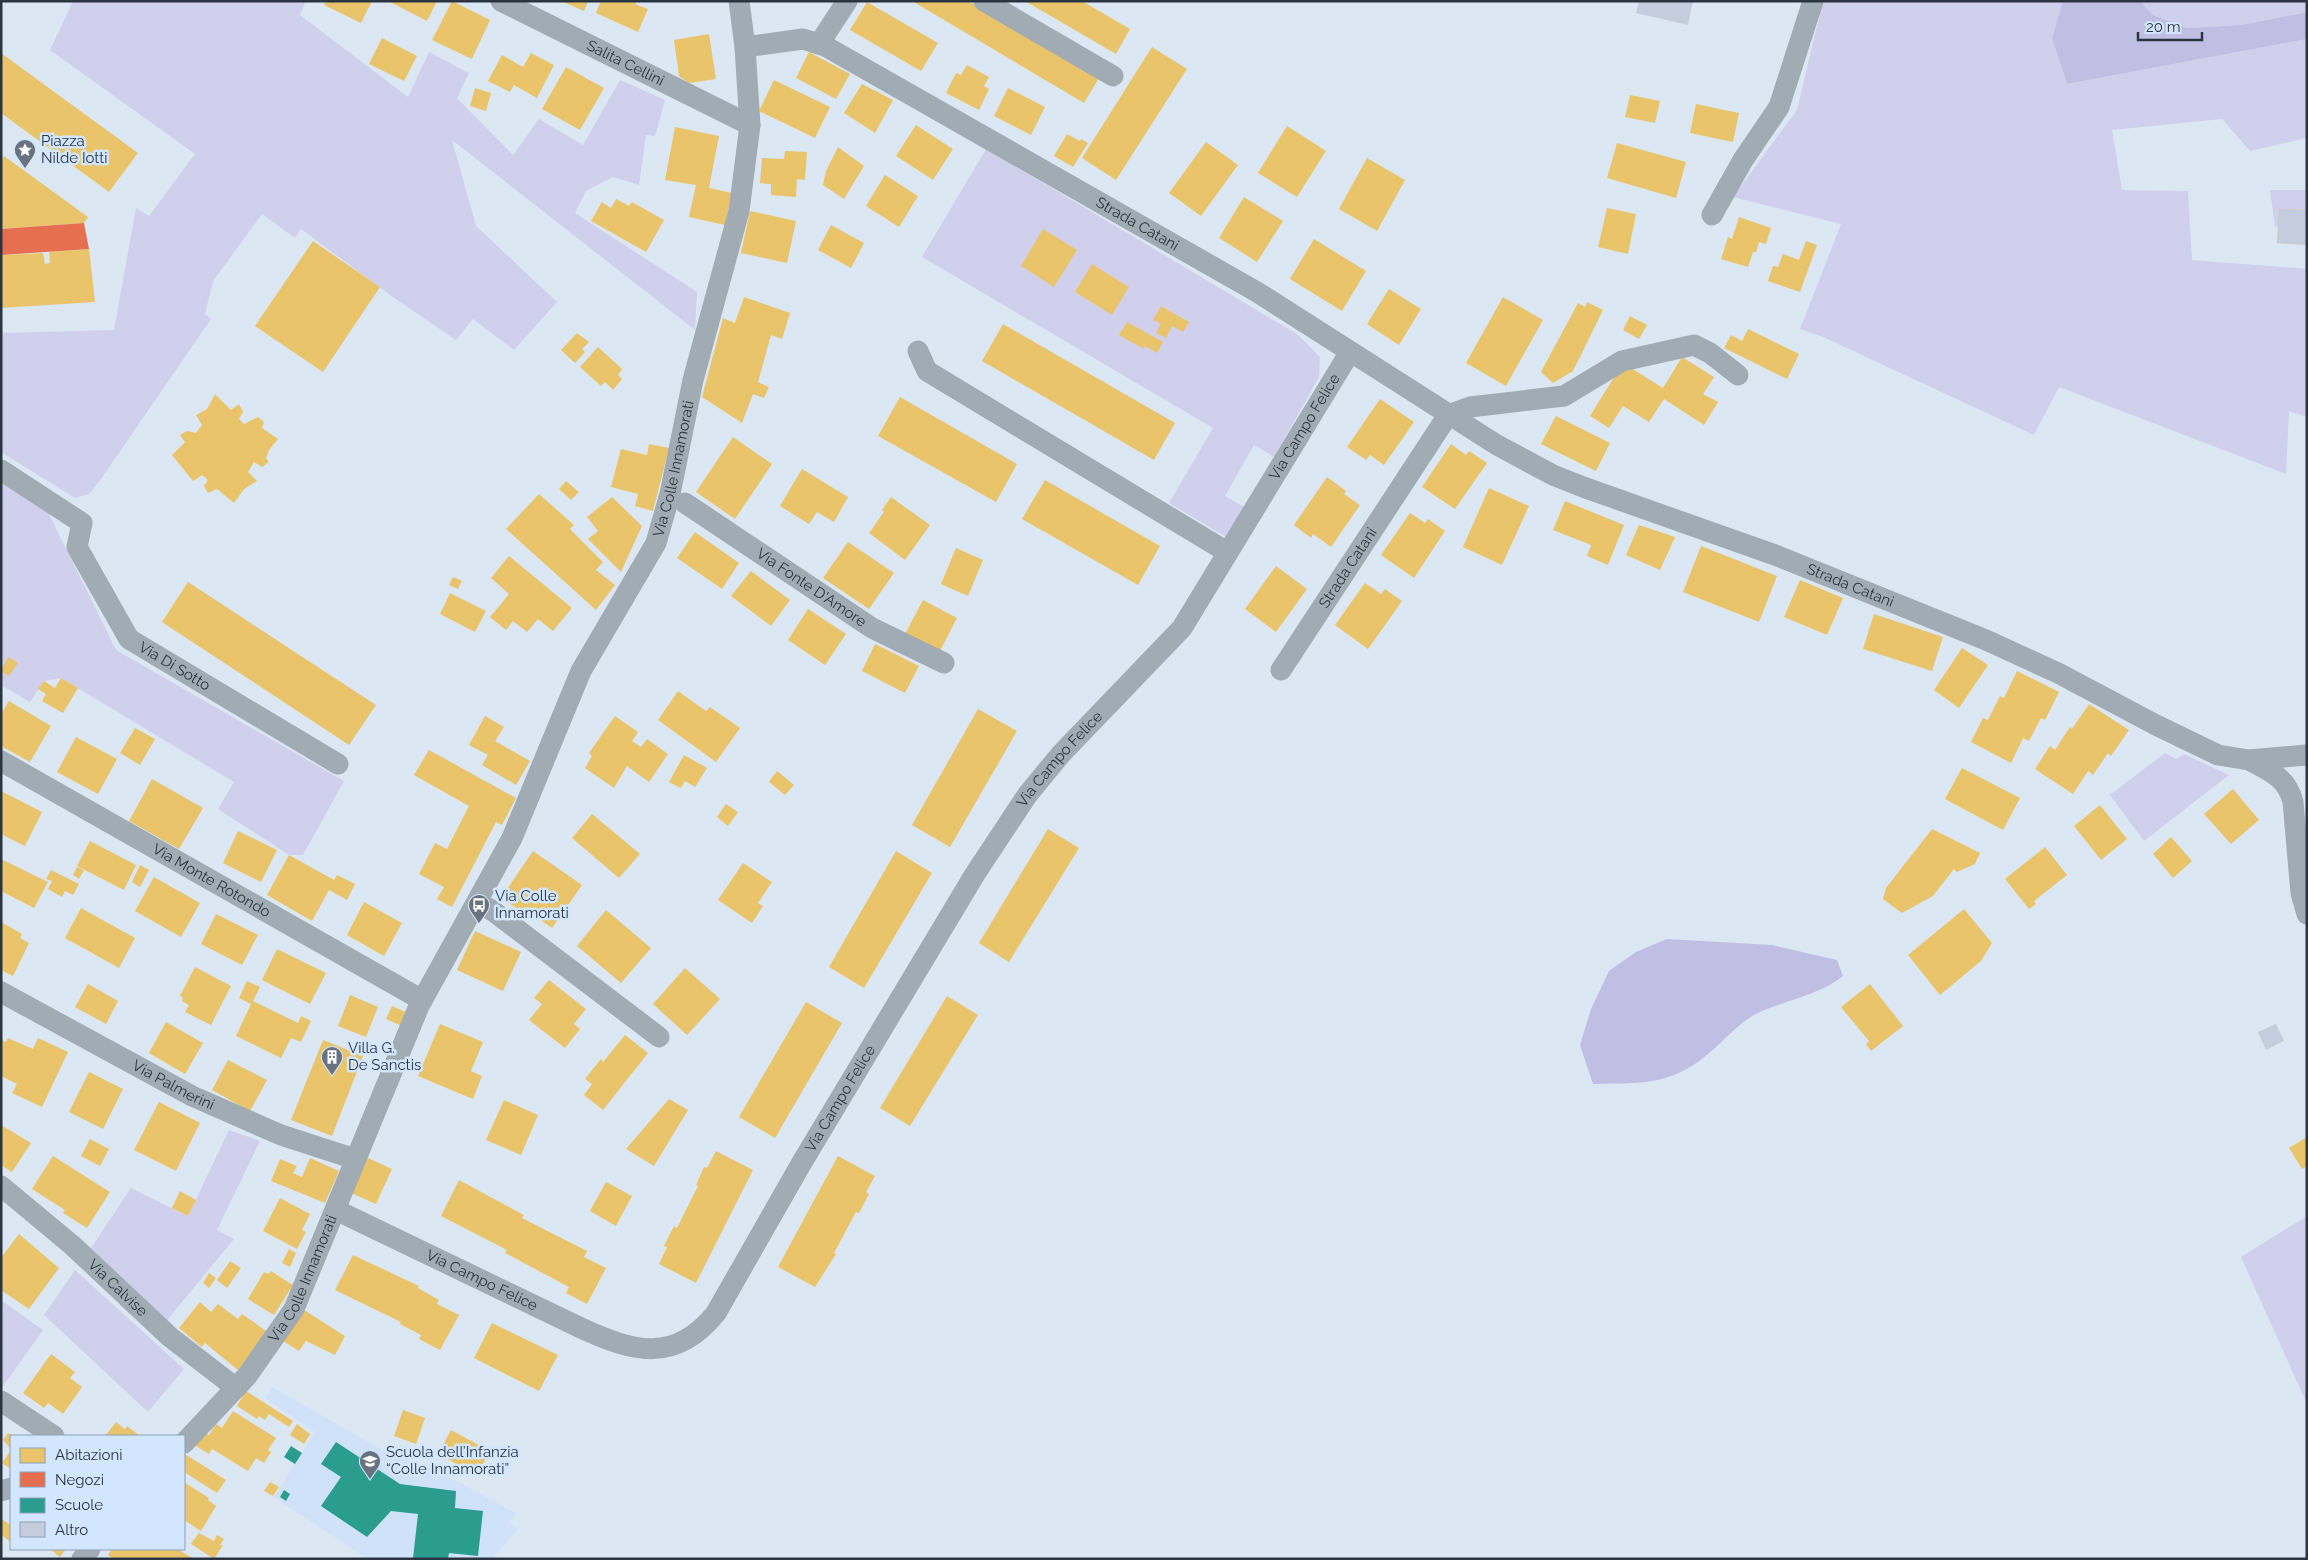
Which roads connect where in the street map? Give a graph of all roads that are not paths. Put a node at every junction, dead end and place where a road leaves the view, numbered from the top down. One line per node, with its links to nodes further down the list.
1 (500, 1): 9 (street, Salita Cellini)
2 (739, 1): 7 (street, Via Colle Innamorati)
3 (847, 1): 6 (street)
4 (984, 1): 8 (street)
5 (1813, 1): 10 (street)
6 (819, 44): 7 (street, Strada Catani); 12 (street, Strada Catani)
7 (745, 48): 9 (street, Via Colle Innamorati)
8 (1113, 76)
9 (750, 125): 15 (street, Via Colle Innamorati)
10 (1712, 215)
11 (918, 351): 19 (street)
12 (1350, 352): 14 (street, Strada Catani); 19 (street, Via Campo Felice)
13 (1738, 375): 14 (street)
14 (1448, 415): 21 (street, Strada Catani); 24 (street, Strada Catani)
15 (685, 423): 17 (street); 18 (street, Via Colle Innamorati)
16 (1, 470): 26 (street, Via Di Sotto)
17 (685, 503): 18 (street); 20 (street, Via Fonte D'Amore)
18 (656, 543): 27 (street, Via Colle Innamorati)
19 (1227, 552): 34 (street, Via Campo Felice)
20 (944, 663)
21 (1281, 670)
22 (2307, 743): 24 (street, Strada Catani)
23 (2307, 755): 24 (street, Strada Catani)
24 (2249, 760): 28 (street)
25 (1, 761): 30 (street, Via Monte Rotondo)
26 (338, 764)
27 (477, 902): 30 (street, Via Colle Innamorati); 31 (street)
28 (2307, 914)
29 (1, 992): 32 (street, Via Palmerini)
30 (422, 1000): 32 (street, Via Colle Innamorati)
31 (659, 1037)
32 (355, 1159): 34 (street, Via Colle Innamorati)
33 (1, 1186): 35 (street, Via Calvise)
34 (336, 1210): 35 (street, Via Colle Innamorati)
35 (236, 1388): 38 (street, Via Colle Innamorati)
36 (1, 1401): 37 (street)
37 (52, 1435)
38 (185, 1442)

